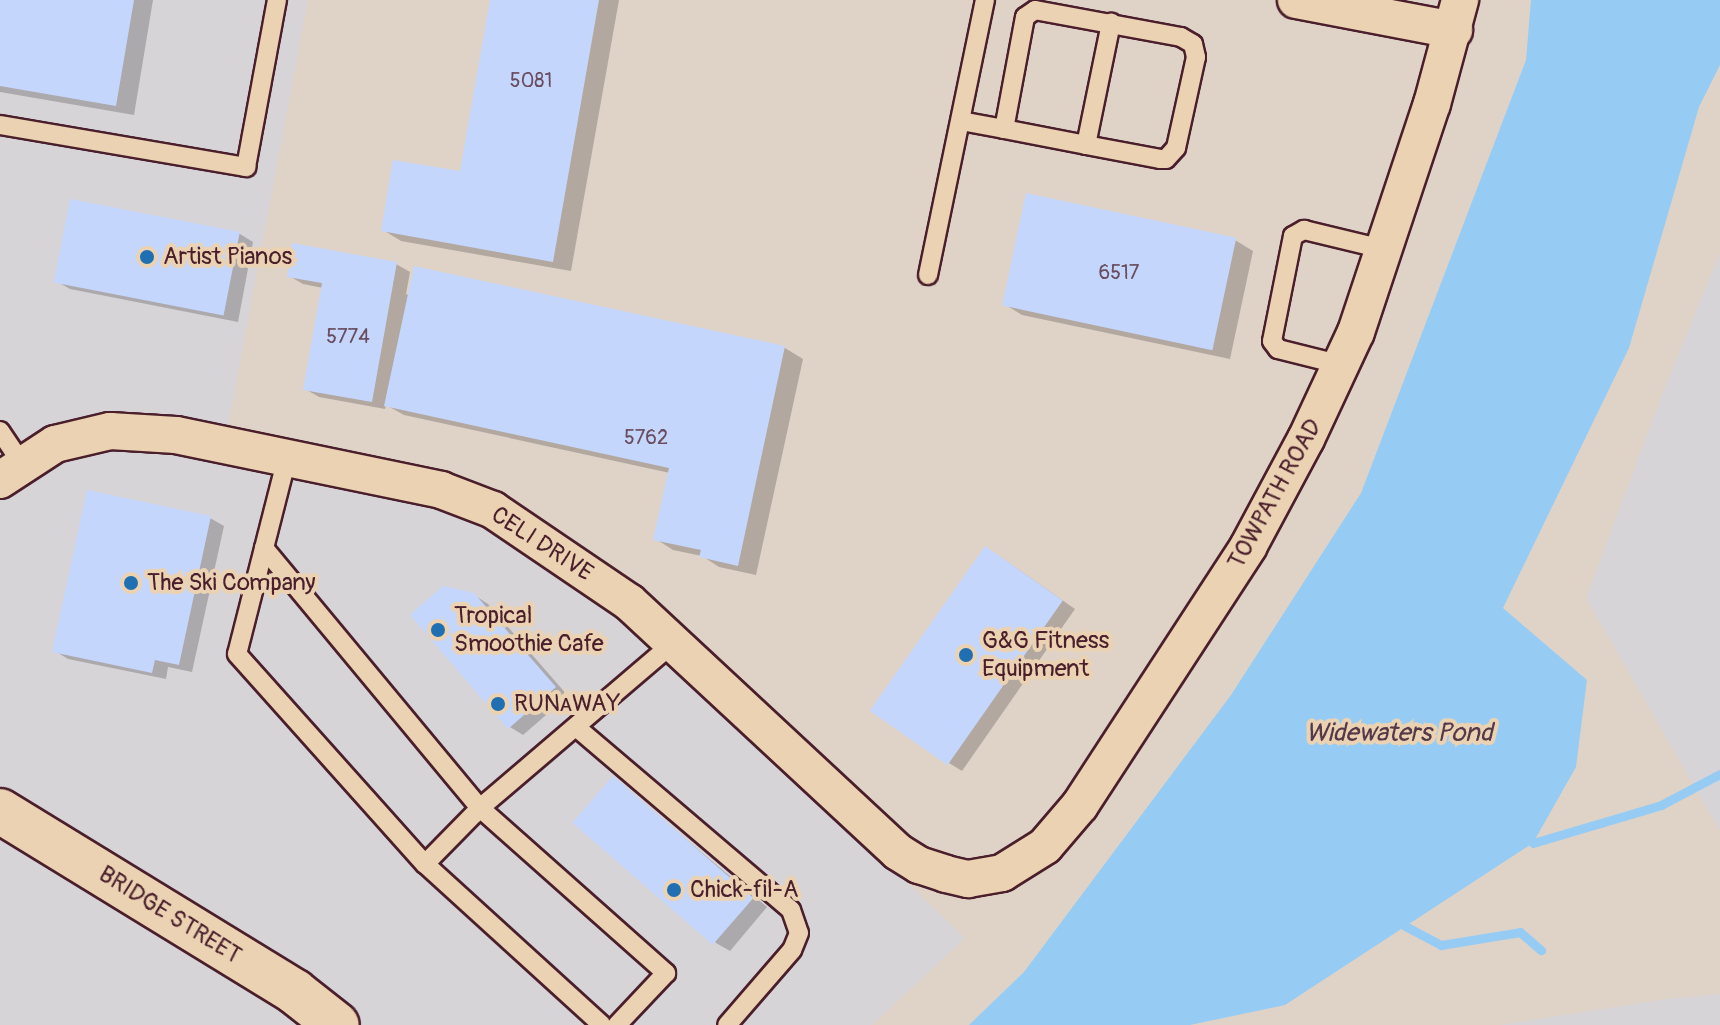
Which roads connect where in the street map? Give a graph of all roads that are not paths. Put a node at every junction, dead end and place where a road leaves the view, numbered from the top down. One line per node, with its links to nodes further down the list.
1 (277, 0): 7 (lane)
2 (985, 0): 6 (lane)
3 (1296, 0): 4 (street)
4 (1457, 15): 10 (street, TOWPATH ROAD)
5 (1111, 23): 8 (lane); 9 (lane); 9 (lane)
6 (961, 121): 8 (lane); 11 (lane)
7 (0, 125)
8 (1004, 129): 9 (lane)
9 (1086, 145)
10 (1383, 249): 12 (street, TOWPATH ROAD); 12 (lane)
11 (928, 275)
12 (1342, 365): 22 (street, TOWPATH ROAD)
13 (0, 431): 15 (lane)
14 (287, 458): 15 (street, CELI DRIVE); 16 (lane); 17 (street, CELI DRIVE)
15 (11, 472)
16 (264, 548): 19 (lane); 21 (lane)
17 (673, 643): 18 (lane); 22 (street, CELI DRIVE)
18 (576, 727): 19 (lane); 26 (lane)
19 (480, 808): 21 (lane); 25 (lane)
20 (0, 811): 23 (main road, BRIDGE STREET)
21 (425, 864): 24 (lane)
22 (946, 874)
23 (337, 1025)
24 (602, 1025)
25 (617, 1025)
26 (727, 1025)

